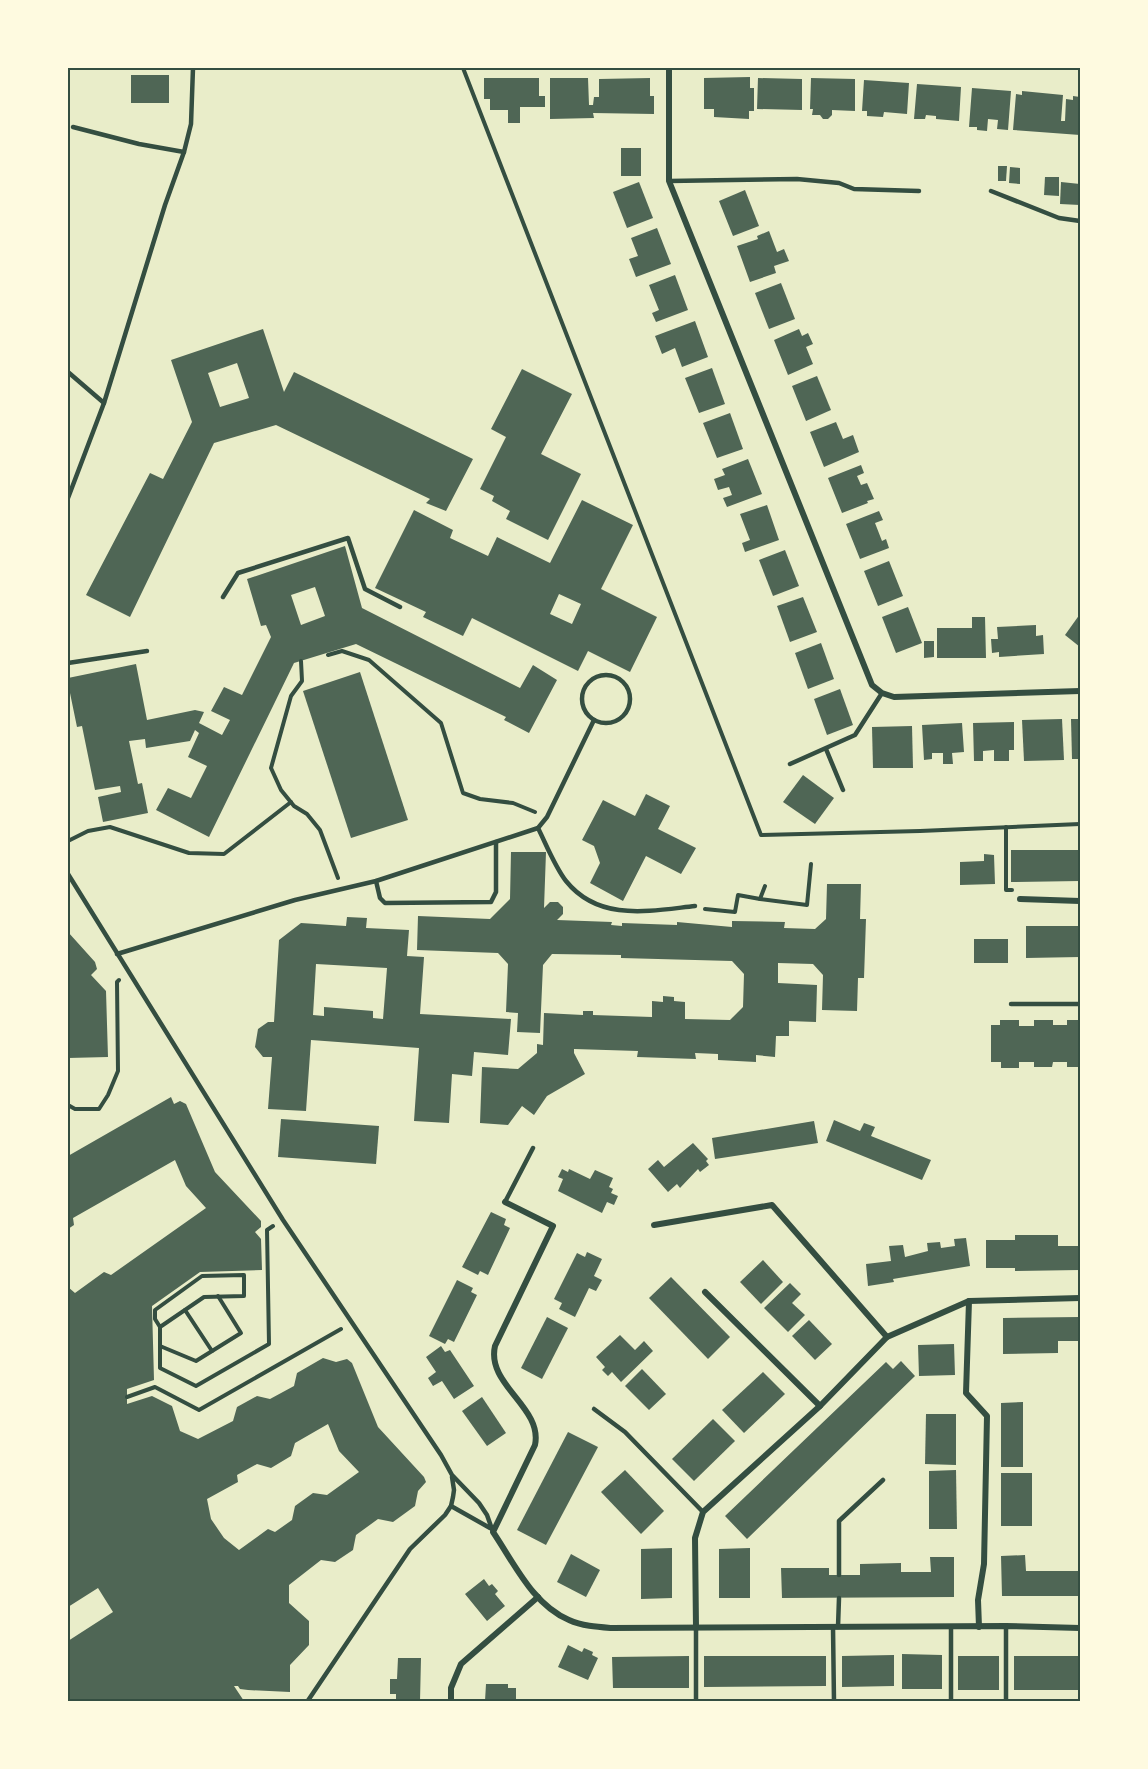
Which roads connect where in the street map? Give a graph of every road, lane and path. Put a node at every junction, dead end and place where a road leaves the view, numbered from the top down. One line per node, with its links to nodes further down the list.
1 (193, 68): 5 (lane)
2 (463, 68): 28 (path)
3 (669, 68): 6 (street)
4 (73, 127): 5 (lane)
5 (184, 152): 11 (lane)
6 (669, 181): 7 (lane); 20 (street)
7 (919, 191)
8 (991, 191): 9 (lane)
9 (1080, 222)
10 (68, 372): 11 (lane)
11 (105, 403): 12 (lane)
12 (68, 498)
13 (223, 597): 14 (lane)
14 (400, 607)
15 (147, 651): 18 (lane)
16 (328, 655): 26 (path)
17 (301, 661): 25 (path)
18 (68, 663)
19 (1080, 691): 20 (street)
20 (882, 693): 22 (lane)
21 (594, 720): 21 (lane); 26 (lane)
22 (826, 749): 23 (lane); 24 (lane)
23 (790, 764)
24 (843, 790)
25 (291, 802): 30 (path); 36 (path)
26 (547, 817): 29 (lane)
27 (1080, 824): 28 (path)
28 (1006, 827): 38 (path)
29 (538, 828): 31 (lane); 40 (lane)
30 (68, 841)
31 (496, 842): 34 (lane); 34 (lane)
32 (811, 864): 37 (path)
33 (68, 874): 42 (lane)
34 (376, 881): 36 (lane)
35 (765, 886): 37 (path)
36 (342, 889): 42 (lane)
37 (760, 899): 41 (path)
38 (1022, 899): 39 (street)
39 (1080, 901)
40 (695, 906)
41 (720, 910)
42 (117, 954): 43 (lane)
43 (129, 974): 46 (path); 49 (lane)
44 (1011, 1004): 45 (lane)
45 (1080, 1004)
46 (68, 1105)
47 (533, 1148): 48 (lane)
48 (505, 1202): 68 (street)
49 (283, 1220): 56 (lane); 59 (path)
50 (654, 1225): 58 (street)
51 (705, 1292): 62 (street)
52 (218, 1296): 55 (path); 57 (path); 60 (path)
53 (1080, 1298): 54 (street)
54 (969, 1301): 58 (street); 75 (street)
55 (185, 1310): 57 (path); 60 (path)
56 (351, 1323): 61 (path); 64 (lane)
57 (160, 1327): 59 (path)
58 (887, 1337): 62 (street)
59 (160, 1346): 60 (path)
60 (212, 1351)
61 (127, 1396)
62 (820, 1406): 67 (street)
63 (594, 1409): 67 (lane)
64 (452, 1475): 66 (lane); 68 (lane)
65 (883, 1480): 69 (lane)
66 (450, 1506): 68 (lane); 78 (lane)
67 (703, 1512): 76 (street)
68 (492, 1530): 70 (street)
69 (839, 1575)
70 (538, 1598): 76 (street); 79 (street)
71 (839, 1598): 73 (lane)
72 (1006, 1626): 75 (street); 77 (street); 83 (lane)
73 (836, 1627): 74 (street); 76 (street); 81 (lane)
74 (951, 1627): 75 (street); 82 (lane)
75 (979, 1627)
76 (696, 1628): 80 (lane)
77 (1080, 1628)
78 (307, 1701)
79 (450, 1701)
80 (696, 1701)
81 (834, 1701)
82 (951, 1701)
83 (1006, 1701)

